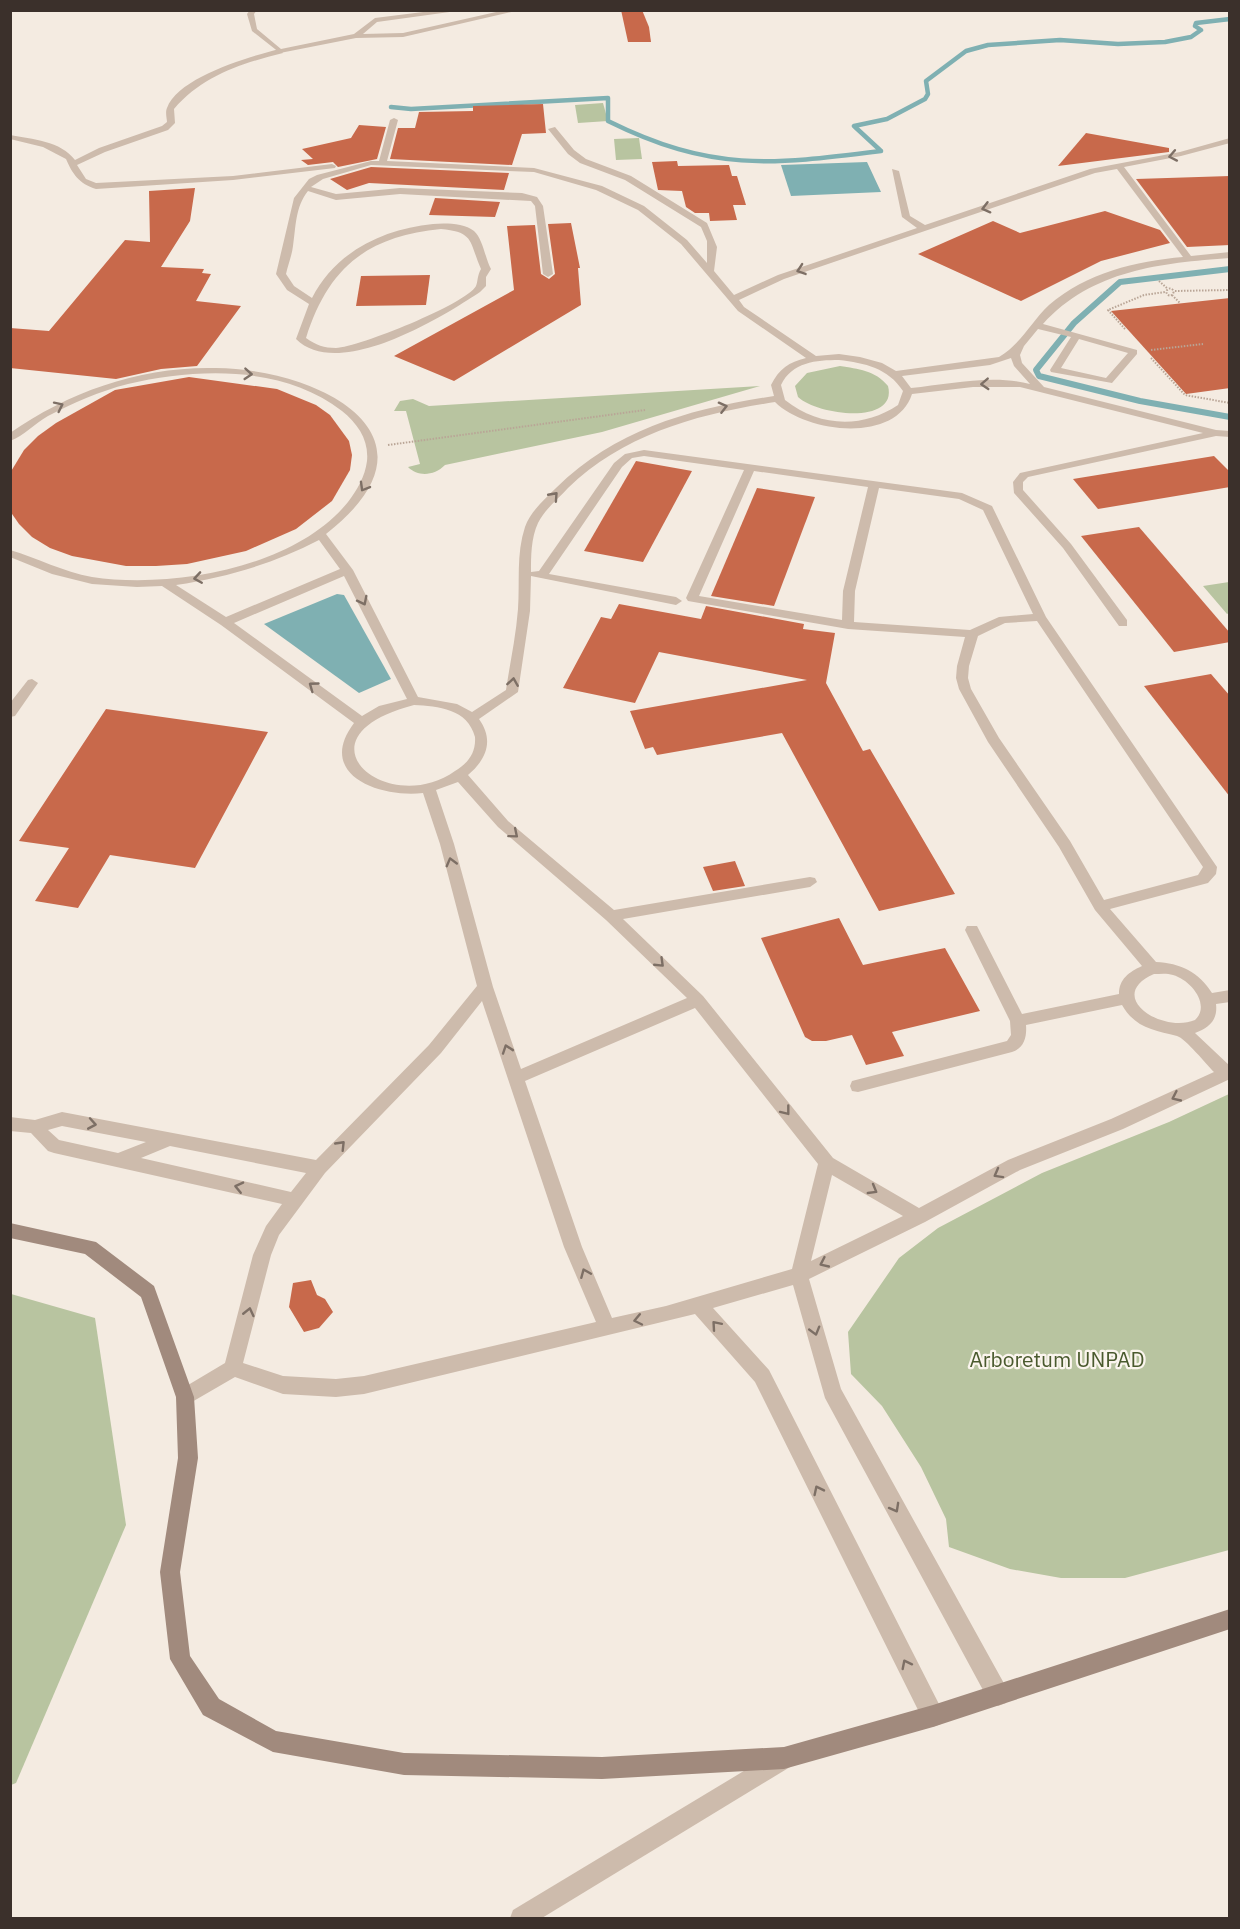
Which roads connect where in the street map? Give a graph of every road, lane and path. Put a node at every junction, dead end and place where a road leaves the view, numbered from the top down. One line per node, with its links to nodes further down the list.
1 (254, 10): 6 (street)
2 (461, 10): 4 (street)
3 (517, 10): 5 (street)
4 (407, 13): 5 (street)
5 (356, 36): 6 (street)
6 (280, 51): 13 (street)
7 (394, 120): 12 (street)
8 (552, 129): 20 (street)
9 (10, 137): 13 (street)
10 (1230, 140): 14 (street, one-way to 14)
11 (371, 163): 12 (street); 13 (street); 16 (street)
12 (382, 163): 20 (street)
13 (71, 165)
14 (1118, 165): 17 (street, one-way to 17); 19 (street)
15 (895, 171): 17 (street)
16 (305, 188): 21 (street); 27 (street)
17 (924, 228): 26 (street, one-way to 26)
18 (1230, 255): 19 (street)
19 (1189, 259): 30 (street)
20 (710, 270): 26 (street)
21 (548, 274)
22 (1230, 290): 23 (path)
23 (1175, 291): 24 (path); 25 (path)
24 (1165, 292): 25 (path); 29 (path)
25 (1172, 294): 28 (path)
26 (732, 300): 34 (street)
27 (315, 303): 27 (street)
28 (1180, 303)
29 (1118, 304)
30 (1035, 325): 31 (street); 33 (street)
31 (1075, 335): 31 (street)
32 (1203, 344): 39 (path)
33 (1016, 351): 35 (street); 36 (street)
34 (815, 359): 35 (street); 38 (street)
35 (895, 374): 37 (street)
36 (1042, 390): 37 (street, one-way to 37); 41 (street)
37 (908, 392): 38 (street)
38 (778, 398): 50 (street, one-way to 38)
39 (1230, 403)
40 (646, 410): 44 (path)
41 (1216, 433): 42 (street); 56 (street)
42 (1230, 434)
43 (10, 438): 44 (street, one-way to 44)
44 (372, 447): 47 (street, one-way to 47)
45 (750, 468): 46 (street); 51 (street); 57 (street)
46 (874, 485): 54 (street); 57 (street)
47 (320, 534): 49 (street); 52 (street, one-way to 52)
48 (10, 553): 52 (street)
49 (347, 570): 55 (street); 60 (street, one-way to 60)
50 (526, 571): 51 (street); 62 (street, one-way to 50)
51 (542, 575): 53 (street)
52 (166, 583): 55 (street)
53 (676, 602)
54 (1040, 617): 58 (street); 67 (street)
55 (225, 622): 63 (street, one-way to 55)
56 (1123, 624)
57 (848, 625): 58 (street)
58 (972, 634): 67 (street)
59 (32, 683): 61 (street)
60 (414, 701): 62 (street); 63 (street)
61 (10, 713)
62 (471, 718): 64 (street)
63 (360, 721): 65 (street)
64 (460, 775): 65 (street); 68 (street, one-way to 68)
65 (428, 788): 71 (street, one-way to 65)
66 (810, 882): 68 (street)
67 (1100, 906): 70 (street)
68 (611, 916): 75 (street, one-way to 75)
69 (972, 930): 76 (street)
70 (1152, 968): 73 (street); 74 (street)
71 (485, 987): 79 (street, one-way to 71); 86 (street, one-way to 71)
72 (1230, 996): 74 (street)
73 (1126, 998): 76 (street); 77 (street)
74 (1209, 999): 77 (street)
75 (698, 1000): 79 (street); 85 (street, one-way to 85)
76 (1018, 1021): 80 (street)
77 (1184, 1031): 78 (street)
78 (1228, 1073): 88 (street, one-way to 88)
79 (517, 1077): 92 (street, one-way to 79)
80 (858, 1086)
81 (10, 1124): 82 (street)
82 (35, 1127): 83 (street, one-way to 83); 84 (street)
83 (171, 1139): 84 (street); 86 (street)
84 (119, 1160): 87 (street, one-way to 84)
85 (827, 1163): 88 (street, one-way to 88); 90 (street)
86 (319, 1168): 87 (street)
87 (296, 1200): 93 (street, one-way to 87)
88 (919, 1217): 90 (street, one-way to 90)
89 (10, 1230): 94 (main road)
90 (799, 1275): 91 (street); 96 (street, one-way to 96)
91 (699, 1305): 92 (street, one-way to 92); 97 (street, one-way to 91)
92 (607, 1327): 93 (street)
93 (233, 1368): 94 (street)
94 (185, 1397): 98 (main road)
95 (1230, 1619): 96 (main road)
96 (998, 1695): 97 (main road)
97 (933, 1716): 98 (main road)
98 (784, 1758): 99 (street)
99 (521, 1918)

